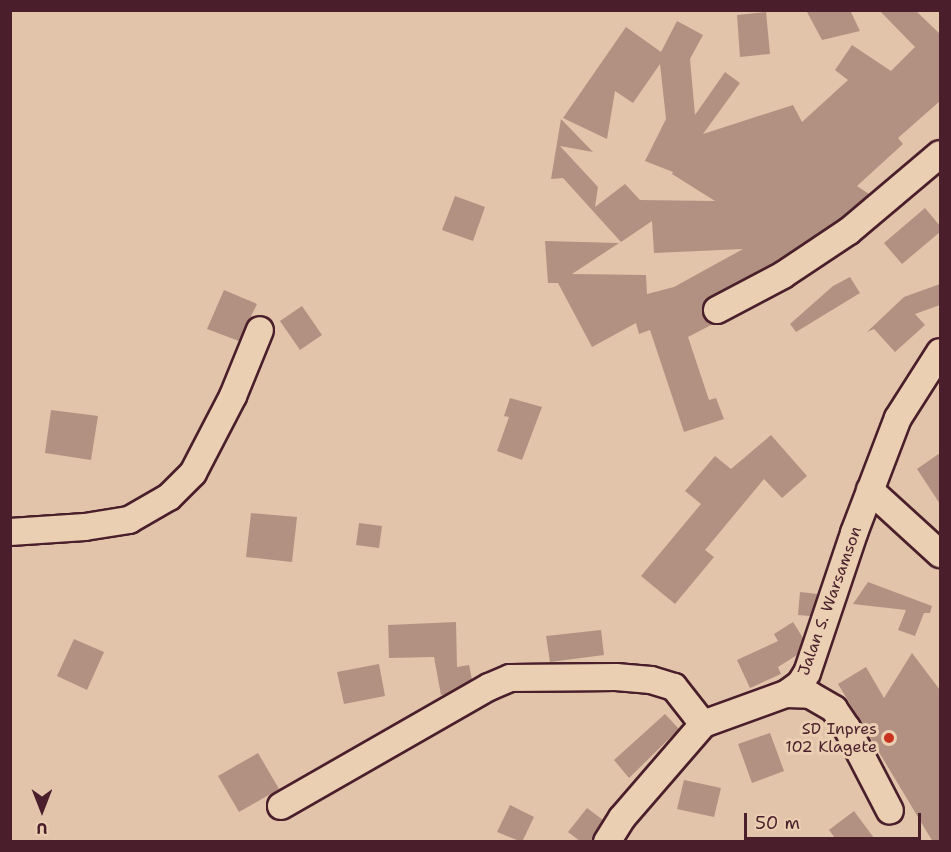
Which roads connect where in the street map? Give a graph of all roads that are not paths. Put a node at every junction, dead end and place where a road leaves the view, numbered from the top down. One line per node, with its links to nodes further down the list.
1 (940, 154): 2 (street)
2 (717, 310)
3 (260, 330): 6 (street)
4 (940, 352): 5 (street, Jalan S. Warsamson)
5 (870, 490): 7 (street); 8 (street, Jalan S. Warsamson)
6 (10, 532)
7 (940, 554)
8 (786, 694): 9 (street, Jalan S. Warsamson); 11 (street)
9 (703, 724): 10 (street); 12 (street, Jalan S. Warsamson)
10 (281, 806)
11 (890, 811)
12 (607, 842)

